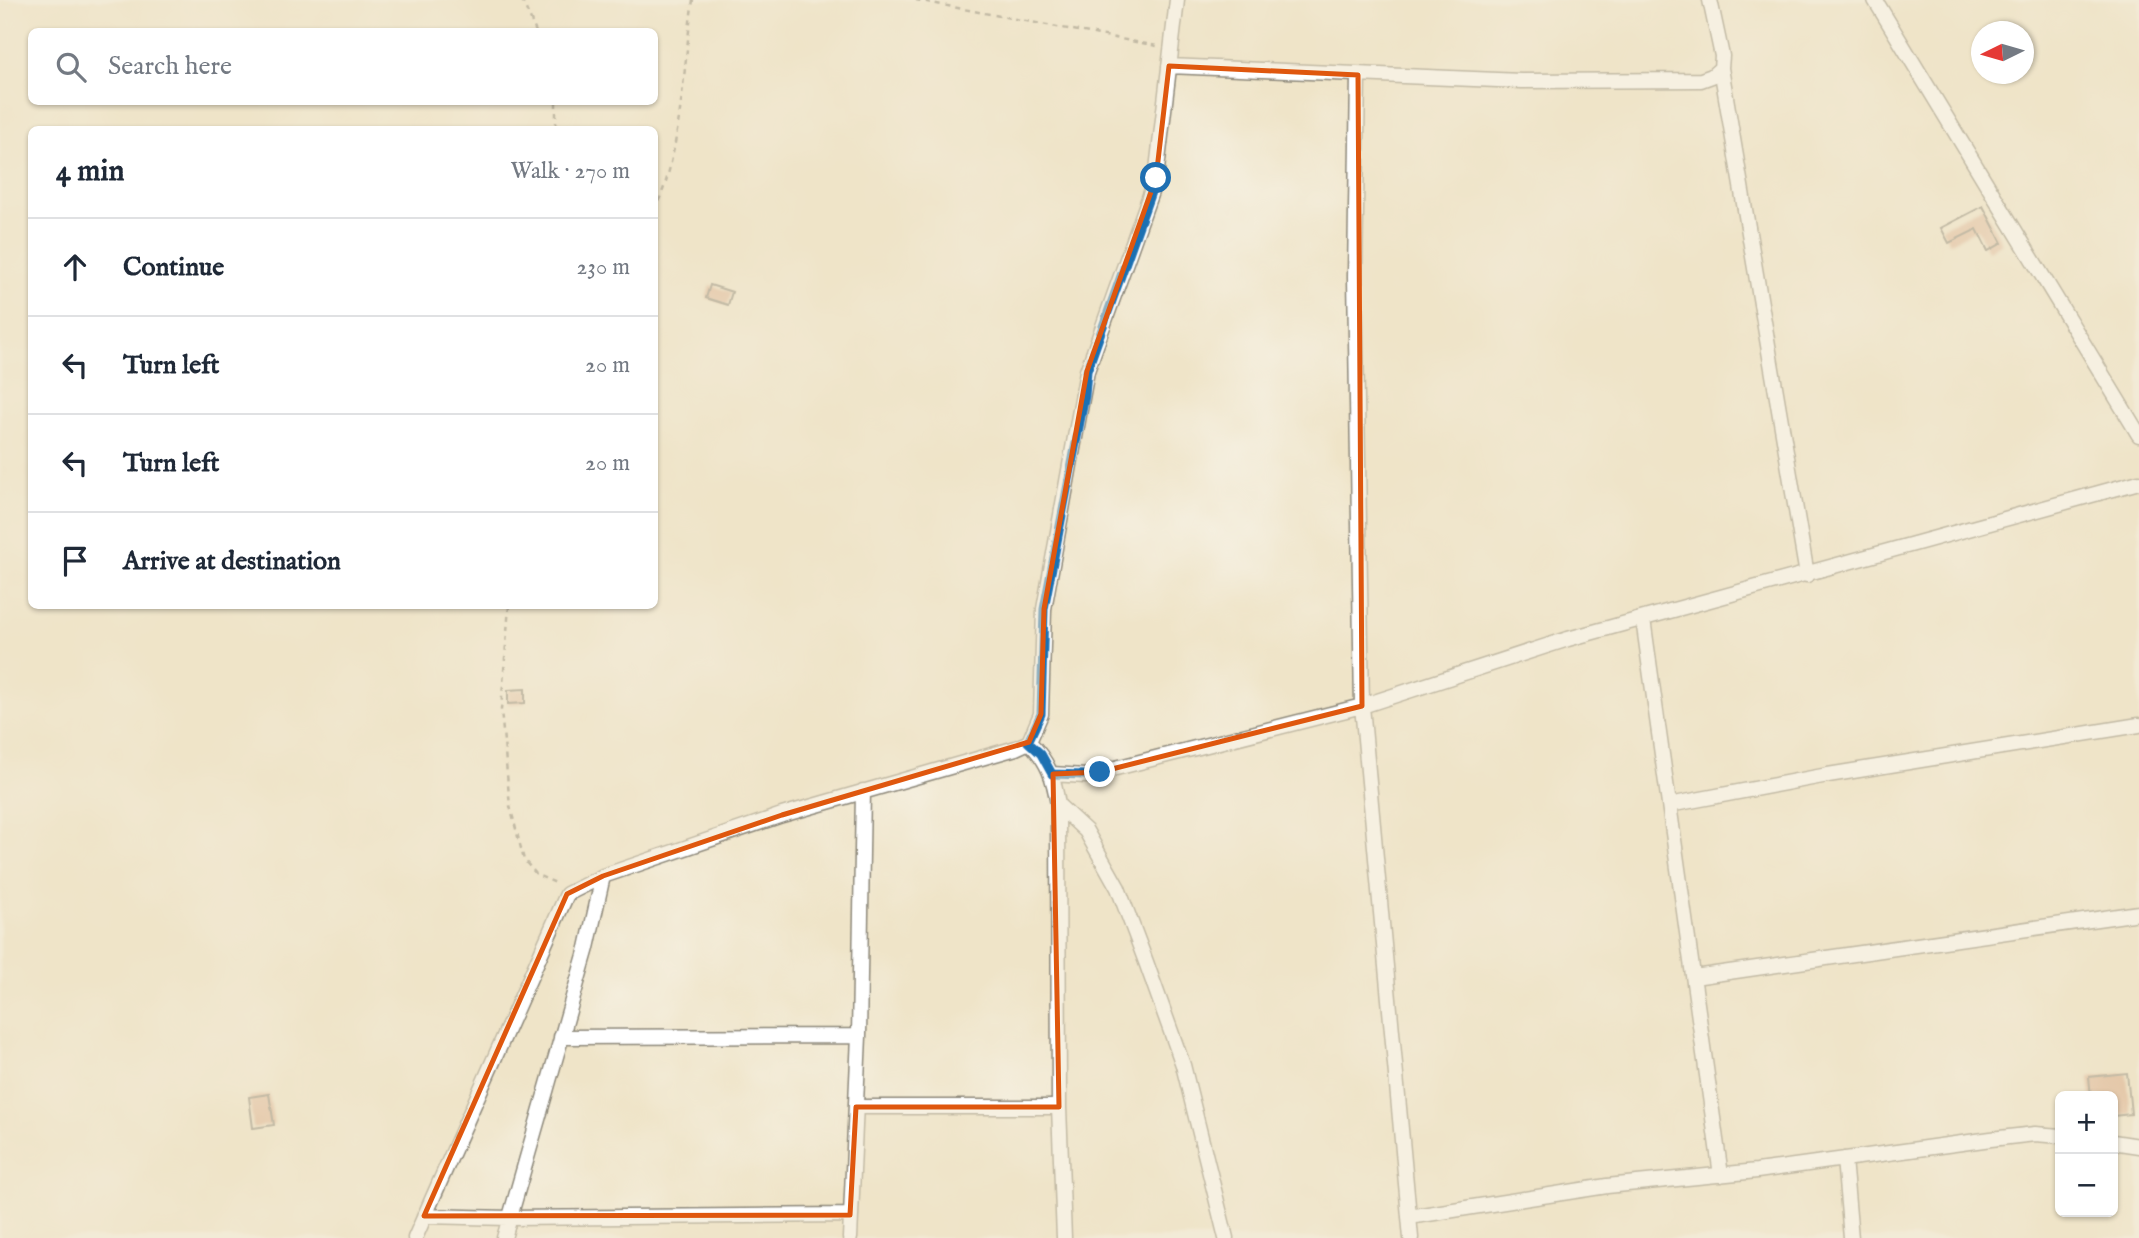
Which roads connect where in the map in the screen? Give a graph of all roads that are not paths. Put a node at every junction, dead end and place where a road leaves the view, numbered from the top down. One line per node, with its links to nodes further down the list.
1 (1177, 0): 4 (street)
2 (1710, 0): 5 (street)
3 (1875, 0): 7 (street)
4 (1169, 66): 6 (street); 13 (street)
5 (1721, 68): 6 (street); 9 (street)
6 (1358, 75): 11 (street)
7 (2139, 435)
8 (2139, 482): 9 (street)
9 (1807, 575): 10 (street)
10 (1643, 619): 11 (street); 17 (street)
11 (1362, 706): 14 (street); 32 (street)
12 (2139, 725): 17 (street)
13 (1028, 742): 14 (street); 15 (street)
14 (1052, 774): 16 (street)
15 (863, 791): 18 (street); 21 (street)
16 (1058, 805): 24 (street); 38 (street)
17 (1669, 805): 20 (street)
18 (604, 876): 22 (street); 31 (street)
19 (2139, 913): 20 (street)
20 (1694, 977): 29 (street)
21 (859, 1036): 22 (street); 23 (street)
22 (561, 1037): 33 (street)
23 (856, 1107): 24 (street); 30 (street)
24 (1059, 1107): 37 (street)
25 (2055, 1136): 28 (street)
26 (2118, 1143): 27 (street)
27 (2139, 1146)
28 (1844, 1159): 29 (street); 40 (street)
29 (1721, 1175): 32 (street)
30 (850, 1214): 33 (street); 36 (street)
31 (424, 1216): 33 (street); 34 (street)
32 (1409, 1217): 39 (street)
33 (508, 1218): 35 (street)
34 (415, 1238)
35 (504, 1238)
36 (850, 1238)
37 (1064, 1238)
38 (1226, 1238)
39 (1410, 1238)
40 (1851, 1238)

